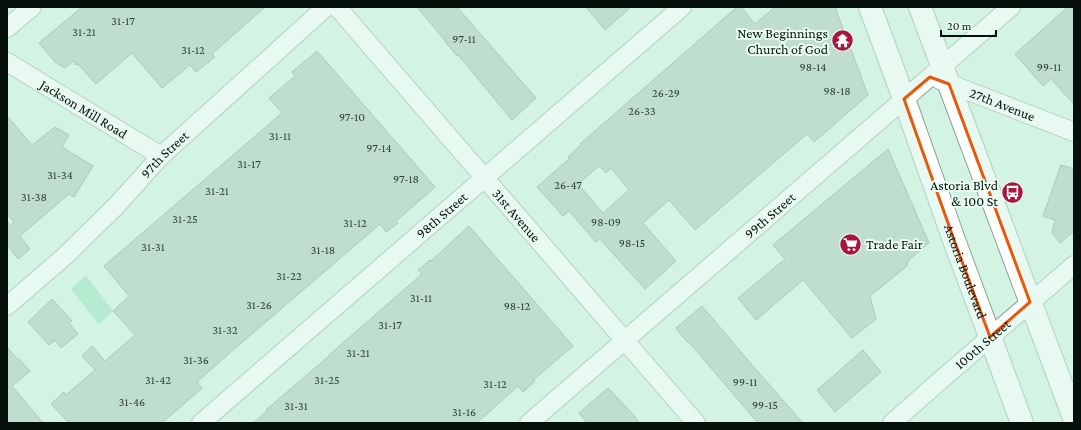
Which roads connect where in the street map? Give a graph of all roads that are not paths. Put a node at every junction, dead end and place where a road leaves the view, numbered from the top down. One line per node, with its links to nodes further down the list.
1 (32, 7): 8 (street)
2 (326, 7): 13 (street, 97th Street)
3 (337, 7): 14 (street, 31st Avenue)
4 (682, 7): 14 (street, 98th Street)
5 (870, 7): 11 (main road, Astoria Boulevard)
6 (920, 7): 10 (main road)
7 (1011, 7): 10 (street, 99th Street)
8 (7, 28)
9 (7, 62): 13 (street, Jackson Mill Road)
10 (941, 76): 11 (street, 99th Street); 12 (street, 27th Avenue); 16 (main road)
11 (904, 99): 18 (main road, Astoria Boulevard); 19 (street, 99th Street)
12 (1074, 132)
13 (161, 156): 17 (street, 97th Street)
14 (485, 178): 19 (street, 31st Avenue); 21 (street, 98th Street)
15 (1074, 265): 16 (street, 100th Street)
16 (1030, 302): 18 (street, 100th Street); 20 (main road)
17 (7, 306)
18 (990, 337): 24 (street, 100th Street); 25 (main road, Astoria Boulevard)
19 (625, 340): 22 (street, 99th Street); 23 (street, 31st Avenue)
20 (1074, 418)
21 (201, 423)
22 (529, 423)
23 (696, 423)
24 (892, 423)
25 (1022, 423)

